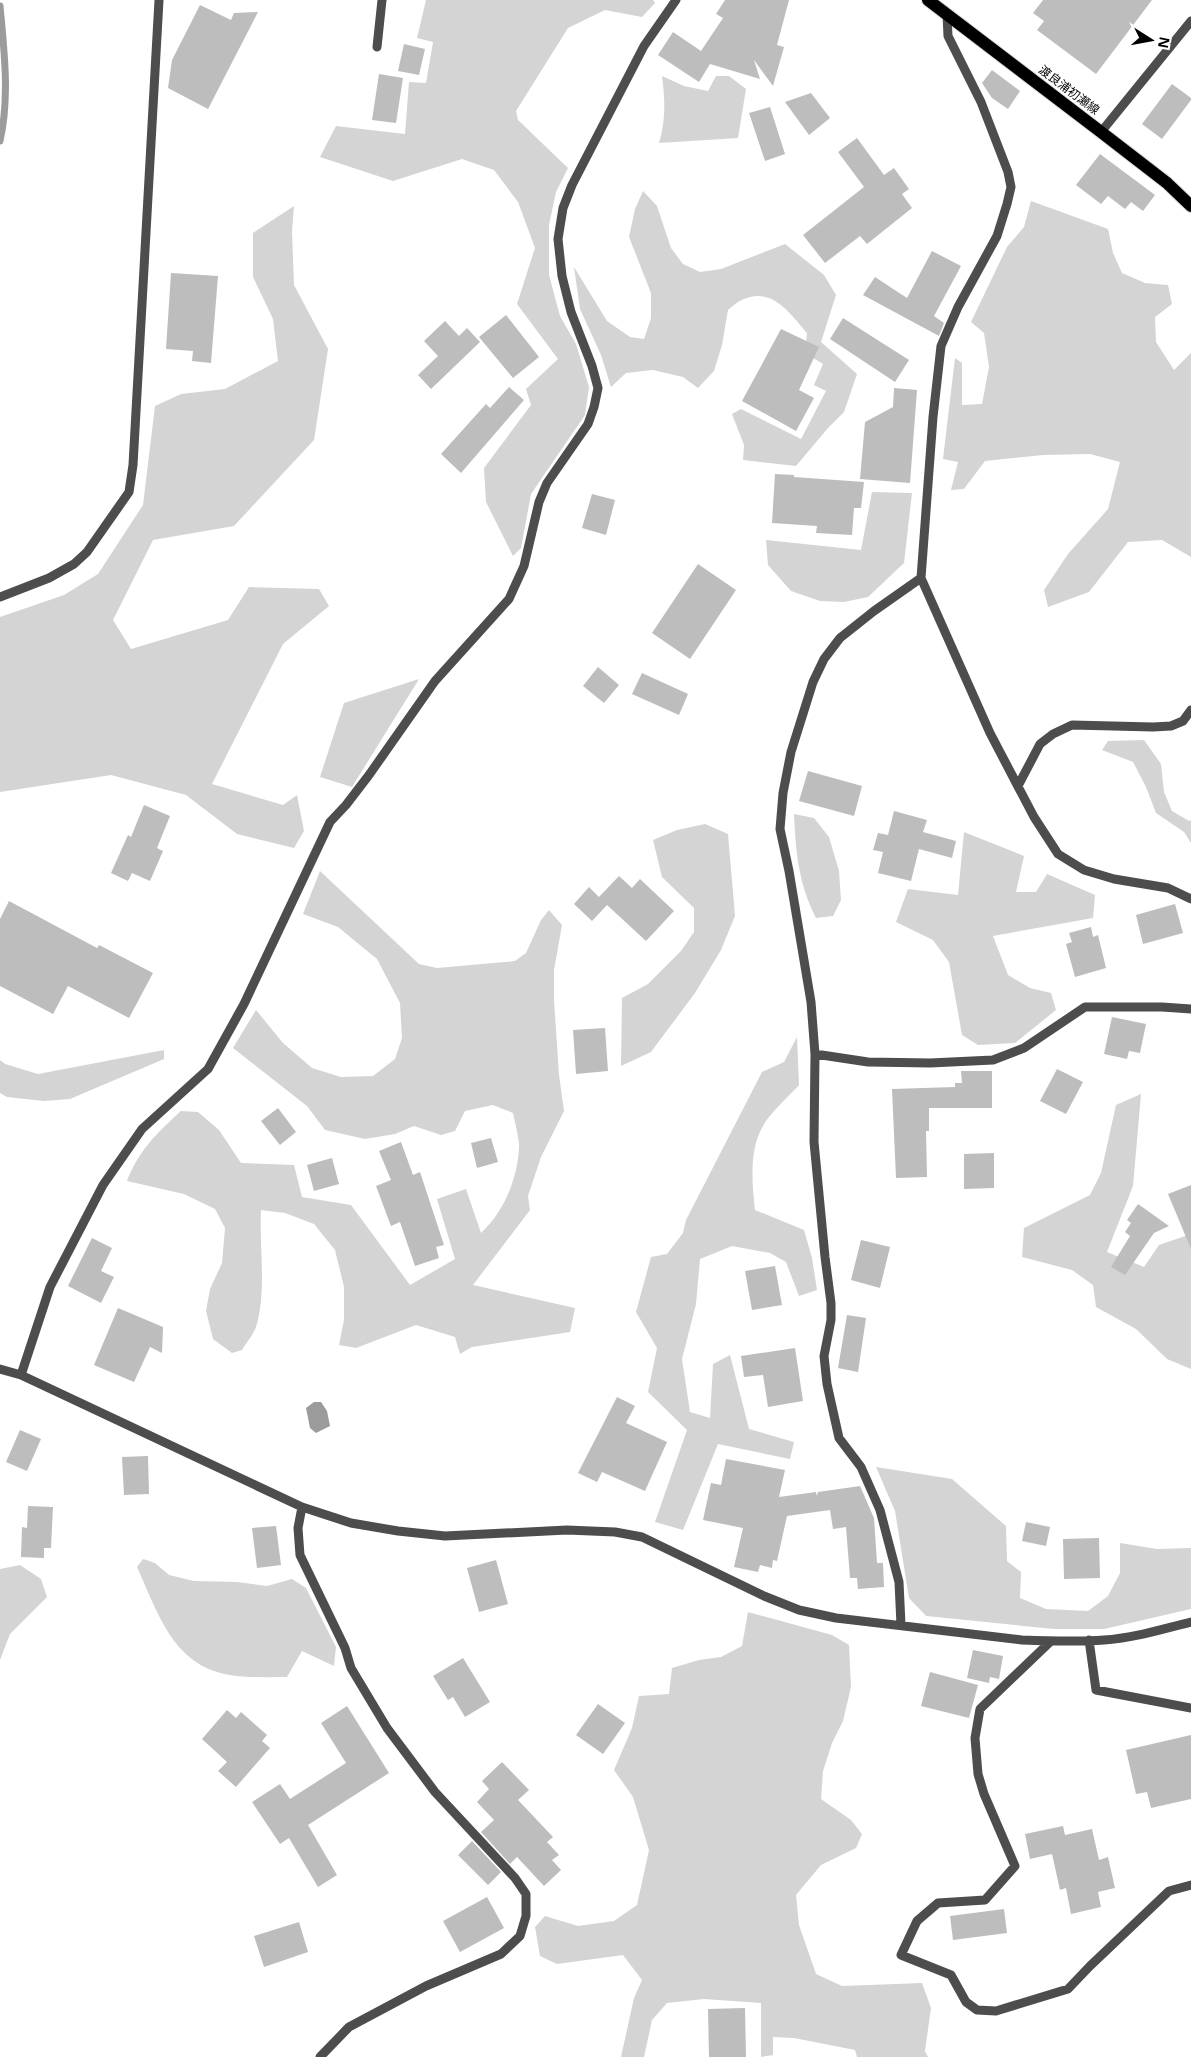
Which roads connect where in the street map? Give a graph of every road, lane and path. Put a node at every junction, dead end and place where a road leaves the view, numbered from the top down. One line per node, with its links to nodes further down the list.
1 (159, 0): 11 (street)
2 (382, 0): 7 (street)
3 (676, 0): 18 (street)
4 (928, 0): 5 (main road, 渡良浦初瀬線)
5 (947, 14): 8 (main road, 渡良浦初瀬線); 10 (street)
6 (1191, 21): 8 (street)
7 (377, 47)
8 (1101, 132): 9 (main road, 渡良浦初瀬線)
9 (1191, 206)
10 (921, 578): 13 (street); 16 (street)
11 (0, 597)
12 (1191, 710): 13 (street)
13 (1018, 786): 14 (street)
14 (1191, 899)
15 (1191, 1009): 16 (street)
16 (815, 1054): 21 (street)
17 (0, 1369): 18 (street)
18 (21, 1375): 19 (street)
19 (302, 1507): 21 (street); 26 (street)
20 (1191, 1622): 22 (street)
21 (901, 1625): 23 (street)
22 (1089, 1640): 23 (street); 24 (street)
23 (1051, 1641): 25 (street)
24 (1191, 1708)
25 (1191, 1885)
26 (320, 2057)

